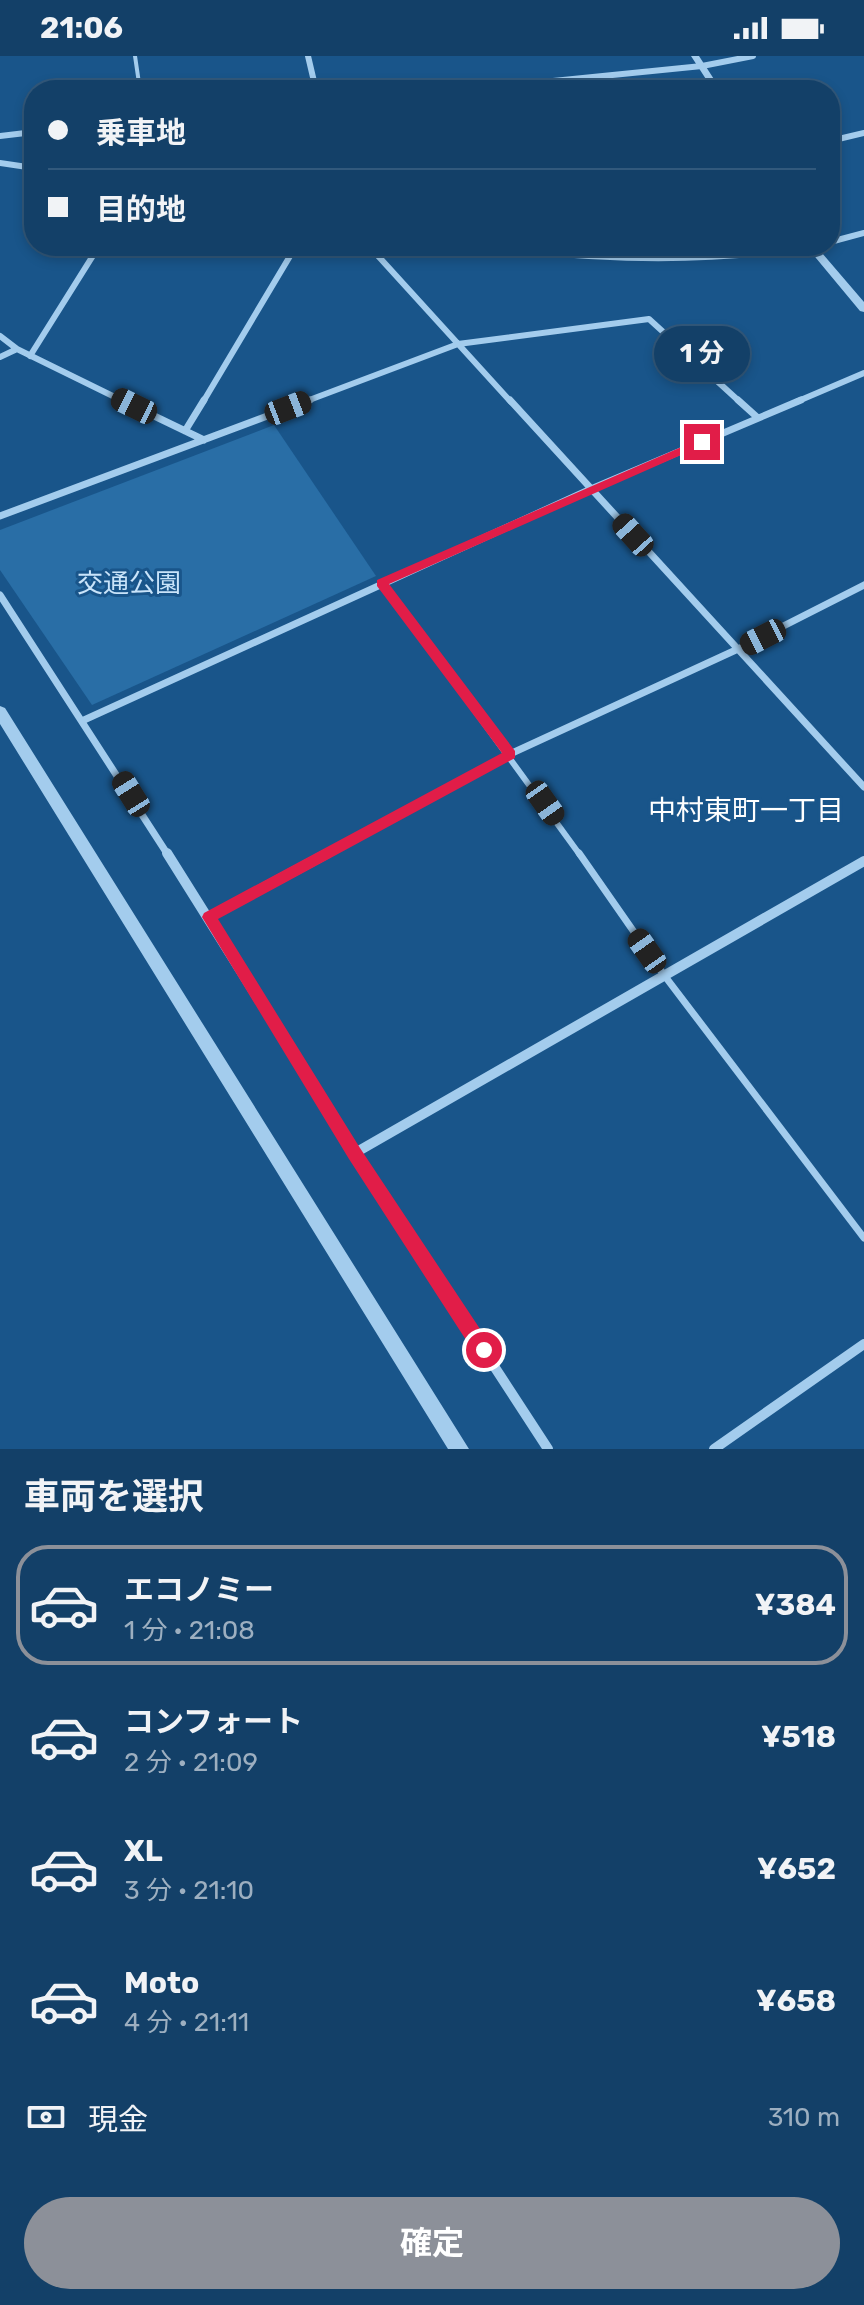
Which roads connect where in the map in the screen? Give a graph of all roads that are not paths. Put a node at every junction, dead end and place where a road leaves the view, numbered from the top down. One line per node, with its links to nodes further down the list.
1 (135, 56): 6 (lane)
2 (308, 56): 7 (street)
3 (695, 56): 5 (street)
4 (753, 56): 5 (street)
5 (702, 66): 8 (street); 9 (street)
6 (139, 80)
7 (314, 80)
8 (562, 80)
9 (711, 80)
10 (24, 133): 12 (street)
11 (864, 133): 13 (street)
12 (0, 136)
13 (840, 139)
14 (0, 163): 15 (street)
15 (24, 167)
16 (864, 233): 17 (street)
17 (840, 239)
18 (93, 256): 28 (street)
19 (290, 256): 32 (street)
20 (378, 256): 26 (street)
21 (570, 256): 22 (street)
22 (717, 256)
23 (820, 256): 24 (street)
24 (864, 309)
25 (0, 336): 27 (street)
26 (458, 344): 31 (street); 33 (street); 34 (street)
27 (17, 349): 28 (street); 29 (street)
28 (30, 356): 32 (street)
29 (0, 357)
30 (864, 373): 31 (street)
31 (758, 418): 34 (street)
32 (185, 431): 33 (street)
33 (204, 440): 35 (street)
34 (591, 489): 36 (street); 39 (street)
35 (0, 516)
36 (382, 583): 41 (street); 42 (lane)
37 (864, 585): 39 (street)
38 (0, 595): 41 (street)
39 (738, 649): 42 (street); 43 (street)
40 (0, 712): 50 (street)
41 (84, 720): 45 (street)
42 (510, 754): 45 (street); 46 (lane)
43 (864, 787)
44 (864, 861): 46 (street)
45 (209, 917): 47 (street)
46 (664, 975): 47 (street); 48 (lane)
47 (355, 1153): 51 (street)
48 (864, 1238)
49 (864, 1344): 52 (street)
50 (459, 1449)
51 (548, 1449)
52 (714, 1449)

